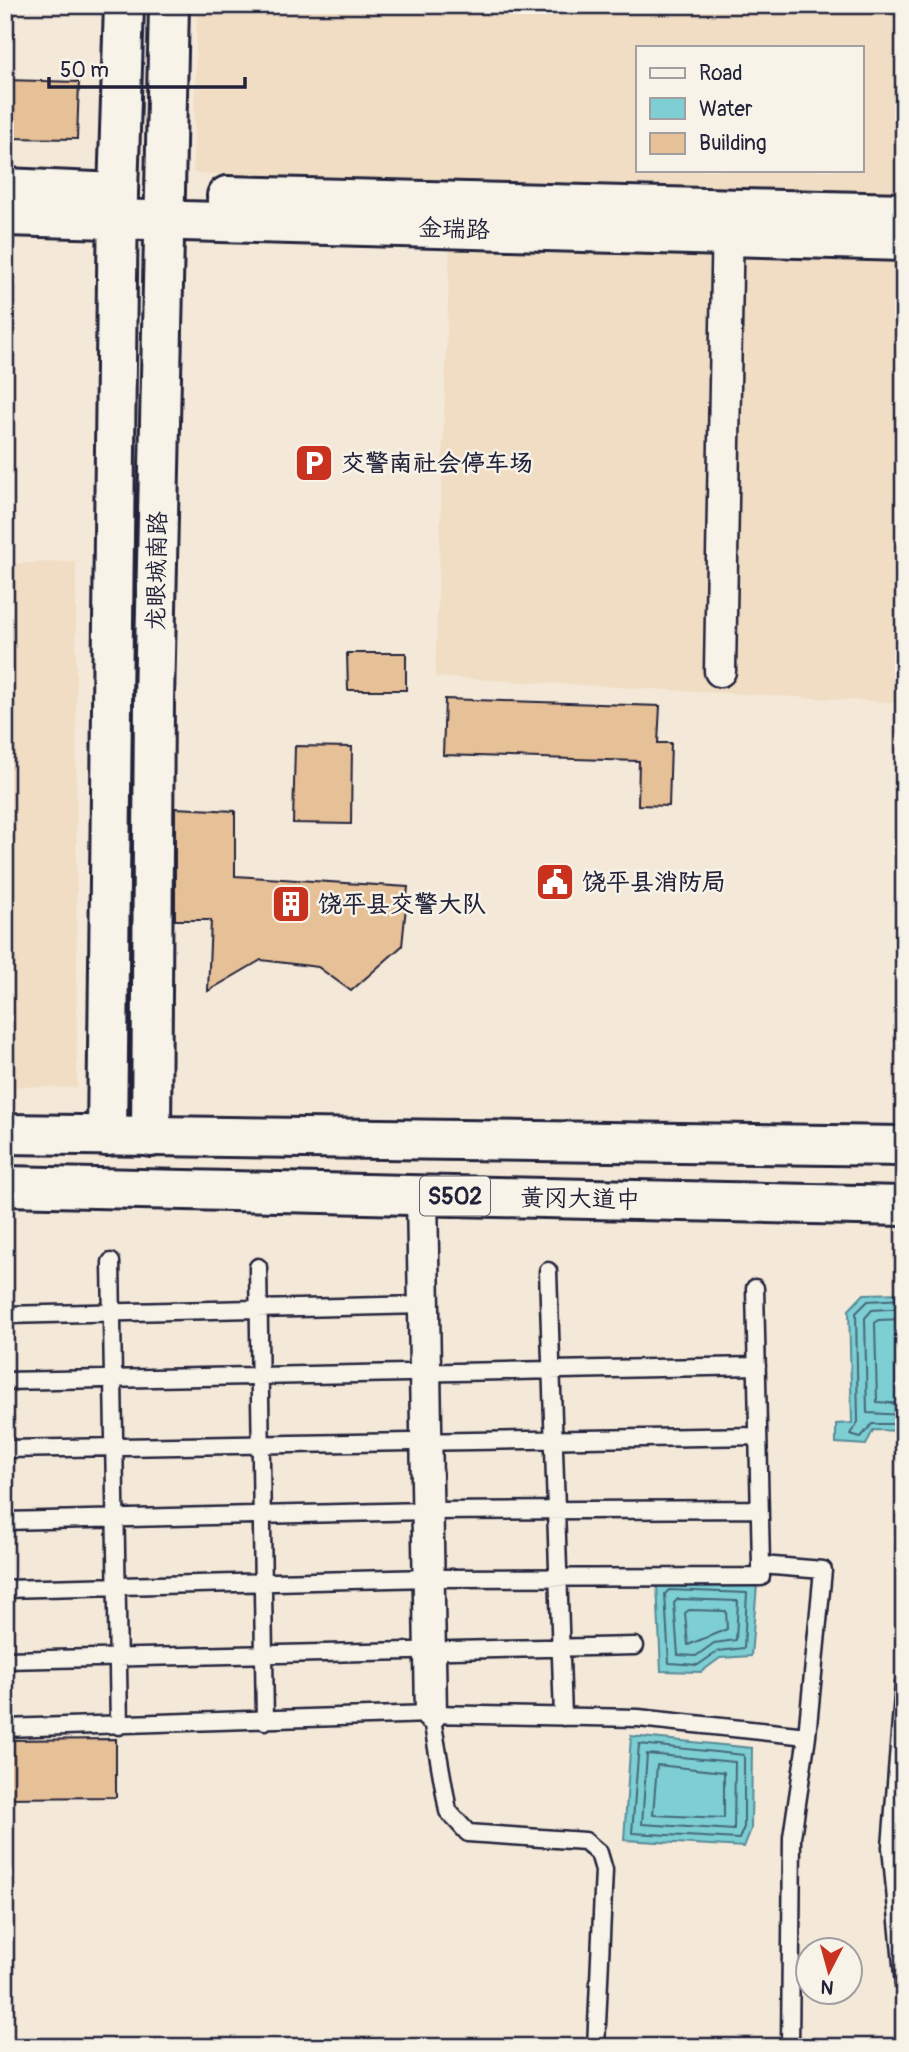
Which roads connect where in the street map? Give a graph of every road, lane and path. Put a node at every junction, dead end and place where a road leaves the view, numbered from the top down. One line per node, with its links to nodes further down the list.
1 (124, 5): 4 (main road, 龙眼城南路)
2 (169, 5): 5 (main road, 龙眼城南路)
3 (5, 188): 4 (main road, 金瑞路)
4 (117, 206): 5 (main road, 金瑞路); 7 (main road, 金瑞路); 12 (main road, 龙眼城南路)
5 (164, 207): 8 (main road, 金瑞路); 13 (main road, 龙眼城南路)
6 (904, 213): 8 (main road, 金瑞路)
7 (5, 216)
8 (728, 222): 9 (main road, 金瑞路); 10 (street)
9 (904, 241)
10 (720, 671)
11 (5, 1134): 12 (main road, S502)
12 (107, 1136): 13 (main road, S502)
13 (151, 1138): 14 (main road, S502)
14 (495, 1140): 15 (main road, S502); 18 (main road)
15 (904, 1146)
16 (5, 1186): 17 (main road, 黄冈大道中 / S502)
17 (422, 1195): 18 (main road, 黄冈大道中 / S502); 24 (street)
18 (494, 1197): 19 (main road, 黄冈大道中 / S502)
19 (904, 1206)
20 (111, 1262): 26 (lane)
21 (258, 1267): 25 (lane)
22 (548, 1271): 29 (lane)
23 (755, 1288): 28 (lane)
24 (424, 1305): 25 (lane); 30 (street)
25 (258, 1309): 26 (lane); 31 (lane)
26 (112, 1312): 27 (lane); 32 (lane)
27 (5, 1315)
28 (757, 1366): 29 (lane); 34 (lane)
29 (552, 1369): 30 (lane); 35 (lane)
30 (425, 1371): 31 (lane); 36 (street)
31 (260, 1375): 32 (lane); 37 (lane)
32 (113, 1378): 33 (lane); 38 (lane)
33 (5, 1381)
34 (758, 1436): 35 (lane); 40 (lane)
35 (554, 1439): 36 (lane); 41 (lane)
36 (426, 1441): 37 (lane); 42 (street)
37 (261, 1444): 38 (lane); 43 (lane)
38 (114, 1447): 39 (lane); 44 (lane)
39 (5, 1449)
40 (759, 1509): 41 (lane); 46 (lane)
41 (556, 1510): 42 (lane); 48 (lane)
42 (427, 1511): 43 (lane); 47 (street)
43 (262, 1515): 44 (lane); 49 (lane)
44 (115, 1519): 45 (lane); 50 (lane)
45 (5, 1521)
46 (761, 1565): 48 (lane); 64 (lane)
47 (429, 1578): 48 (lane); 49 (lane); 54 (street)
48 (559, 1578): 53 (lane)
49 (263, 1582): 50 (lane); 55 (lane)
50 (116, 1586): 51 (lane); 56 (lane)
51 (5, 1589)
52 (635, 1646): 53 (lane)
53 (561, 1647): 54 (lane); 60 (lane)
54 (430, 1649): 55 (lane); 59 (street)
55 (264, 1654): 56 (lane); 61 (lane)
56 (118, 1657): 57 (lane); 62 (lane)
57 (5, 1660)
58 (904, 1683): 65 (lane)
59 (431, 1714): 60 (lane); 61 (lane); 66 (lane)
60 (563, 1717): 64 (lane)
61 (265, 1721): 62 (lane)
62 (119, 1726): 63 (lane)
63 (5, 1728)
64 (807, 1736): 67 (lane)
65 (904, 1985)
66 (596, 2047)
67 (790, 2047)

